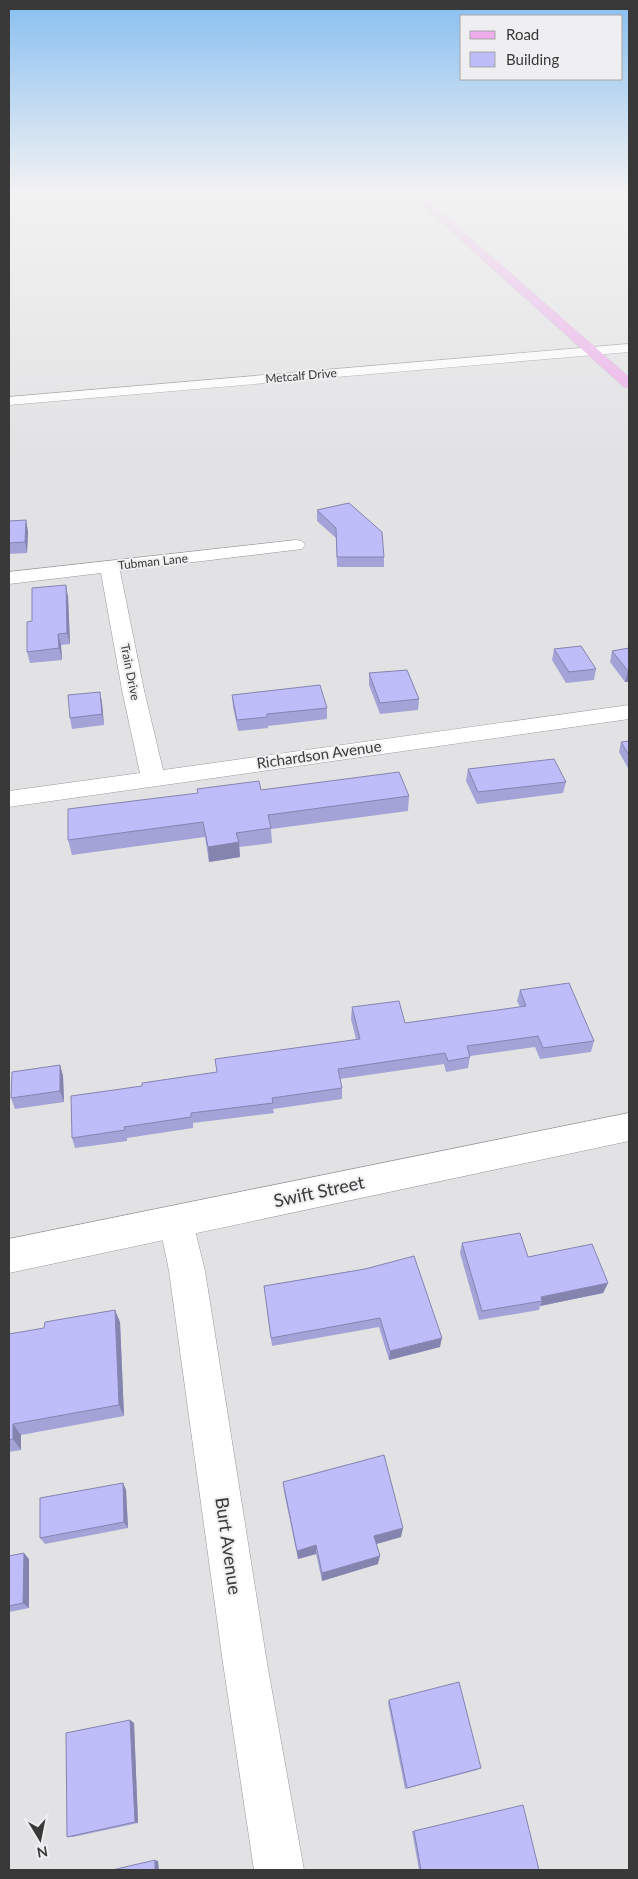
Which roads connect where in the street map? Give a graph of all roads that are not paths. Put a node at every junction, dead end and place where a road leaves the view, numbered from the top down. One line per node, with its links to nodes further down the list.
1 (514, 282): 3 (main road)
2 (629, 348): 3 (street, Metcalf Drive)
3 (593, 351): 4 (main road); 5 (street, Metcalf Drive)
4 (629, 384)
5 (9, 401)
6 (296, 545): 7 (street, Tubman Lane)
7 (109, 567): 8 (street, Tubman Lane); 10 (street, Train Drive)
8 (9, 578)
9 (629, 712): 10 (street, Richardson Avenue)
10 (153, 778): 11 (street, Richardson Avenue)
11 (9, 799)
12 (629, 1127): 13 (street, Swift Street)
13 (176, 1222): 14 (street, Swift Street); 15 (street, Burt Avenue)
14 (9, 1256)
15 (279, 1870)

